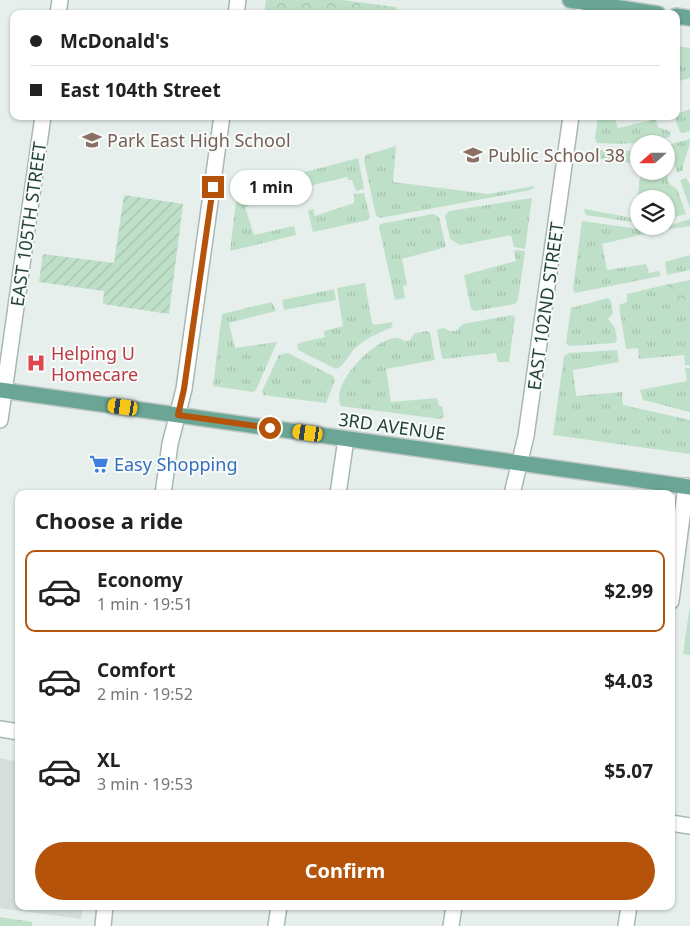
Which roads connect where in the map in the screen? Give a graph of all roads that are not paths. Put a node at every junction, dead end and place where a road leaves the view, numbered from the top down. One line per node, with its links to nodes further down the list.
1 (581, 4): 2 (main road)
2 (627, 10)
3 (42, 120): 6 (street, EAST 105TH STREET)
4 (221, 120): 7 (street)
5 (570, 120): 10 (street, EAST 102ND STREET)
6 (2, 390): 7 (main road, 3RD AVENUE); 8 (street, EAST 105TH STREET)
7 (178, 415): 9 (main road, 3RD AVENUE); 12 (street)
8 (0, 420)
9 (346, 438): 10 (main road, 3RD AVENUE); 13 (street)
10 (519, 463): 11 (main road, 3RD AVENUE); 14 (street, EAST 102ND STREET)
11 (688, 486): 15 (street)
12 (164, 490)
13 (339, 490)
14 (513, 490)
15 (675, 574)
16 (0, 729): 17 (street)
17 (15, 731)
18 (675, 824): 19 (street)
19 (690, 826)
20 (105, 910): 24 (street)
21 (278, 910): 25 (street)
22 (453, 910): 26 (street)
23 (628, 910): 27 (street)
24 (103, 926)
25 (276, 926)
26 (451, 926)
27 (626, 926)

